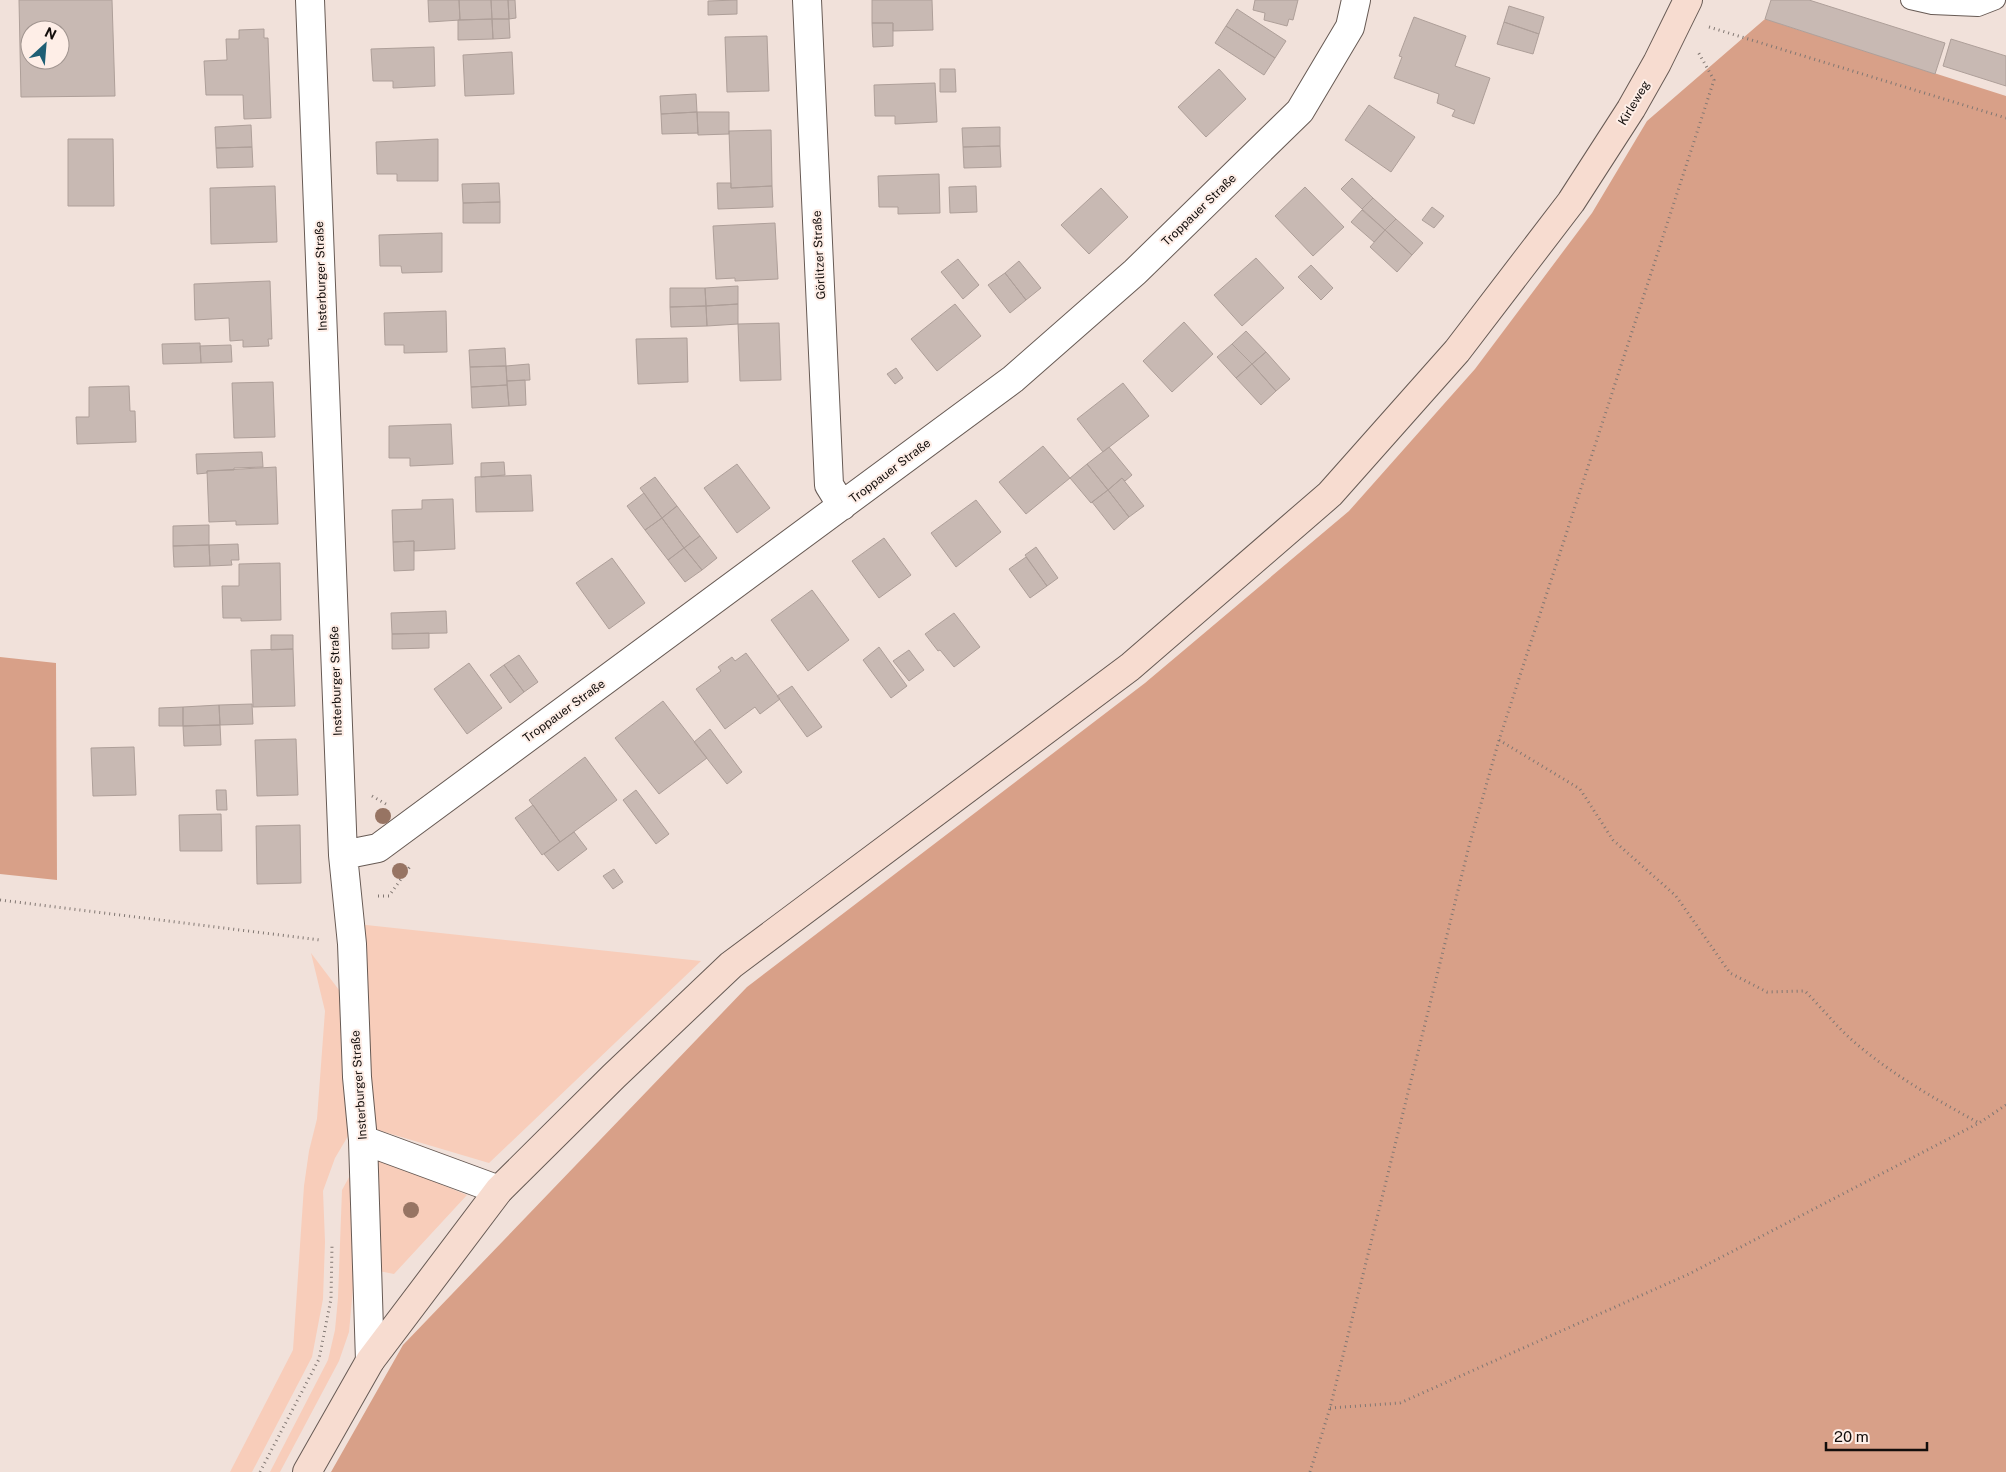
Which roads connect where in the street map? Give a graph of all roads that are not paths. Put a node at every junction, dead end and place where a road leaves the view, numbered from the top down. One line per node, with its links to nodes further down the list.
1 (310, 0): 8 (street, Insterburger Straße)
2 (807, 0): 7 (street, Görlitzer Straße)
3 (1356, 0): 7 (street, Troppauer Straße)
4 (1910, 0): 5 (lane)
5 (1996, 0)
6 (1684, 9): 10 (street, Kirleweg)
7 (842, 506): 8 (street, Troppauer Straße)
8 (343, 855): 9 (street, Insterburger Straße)
9 (363, 1140): 10 (street); 11 (street, Insterburger Straße)
10 (499, 1190): 11 (street, Kirleweg)
11 (370, 1362): 12 (street, Kirleweg)
12 (307, 1472)

